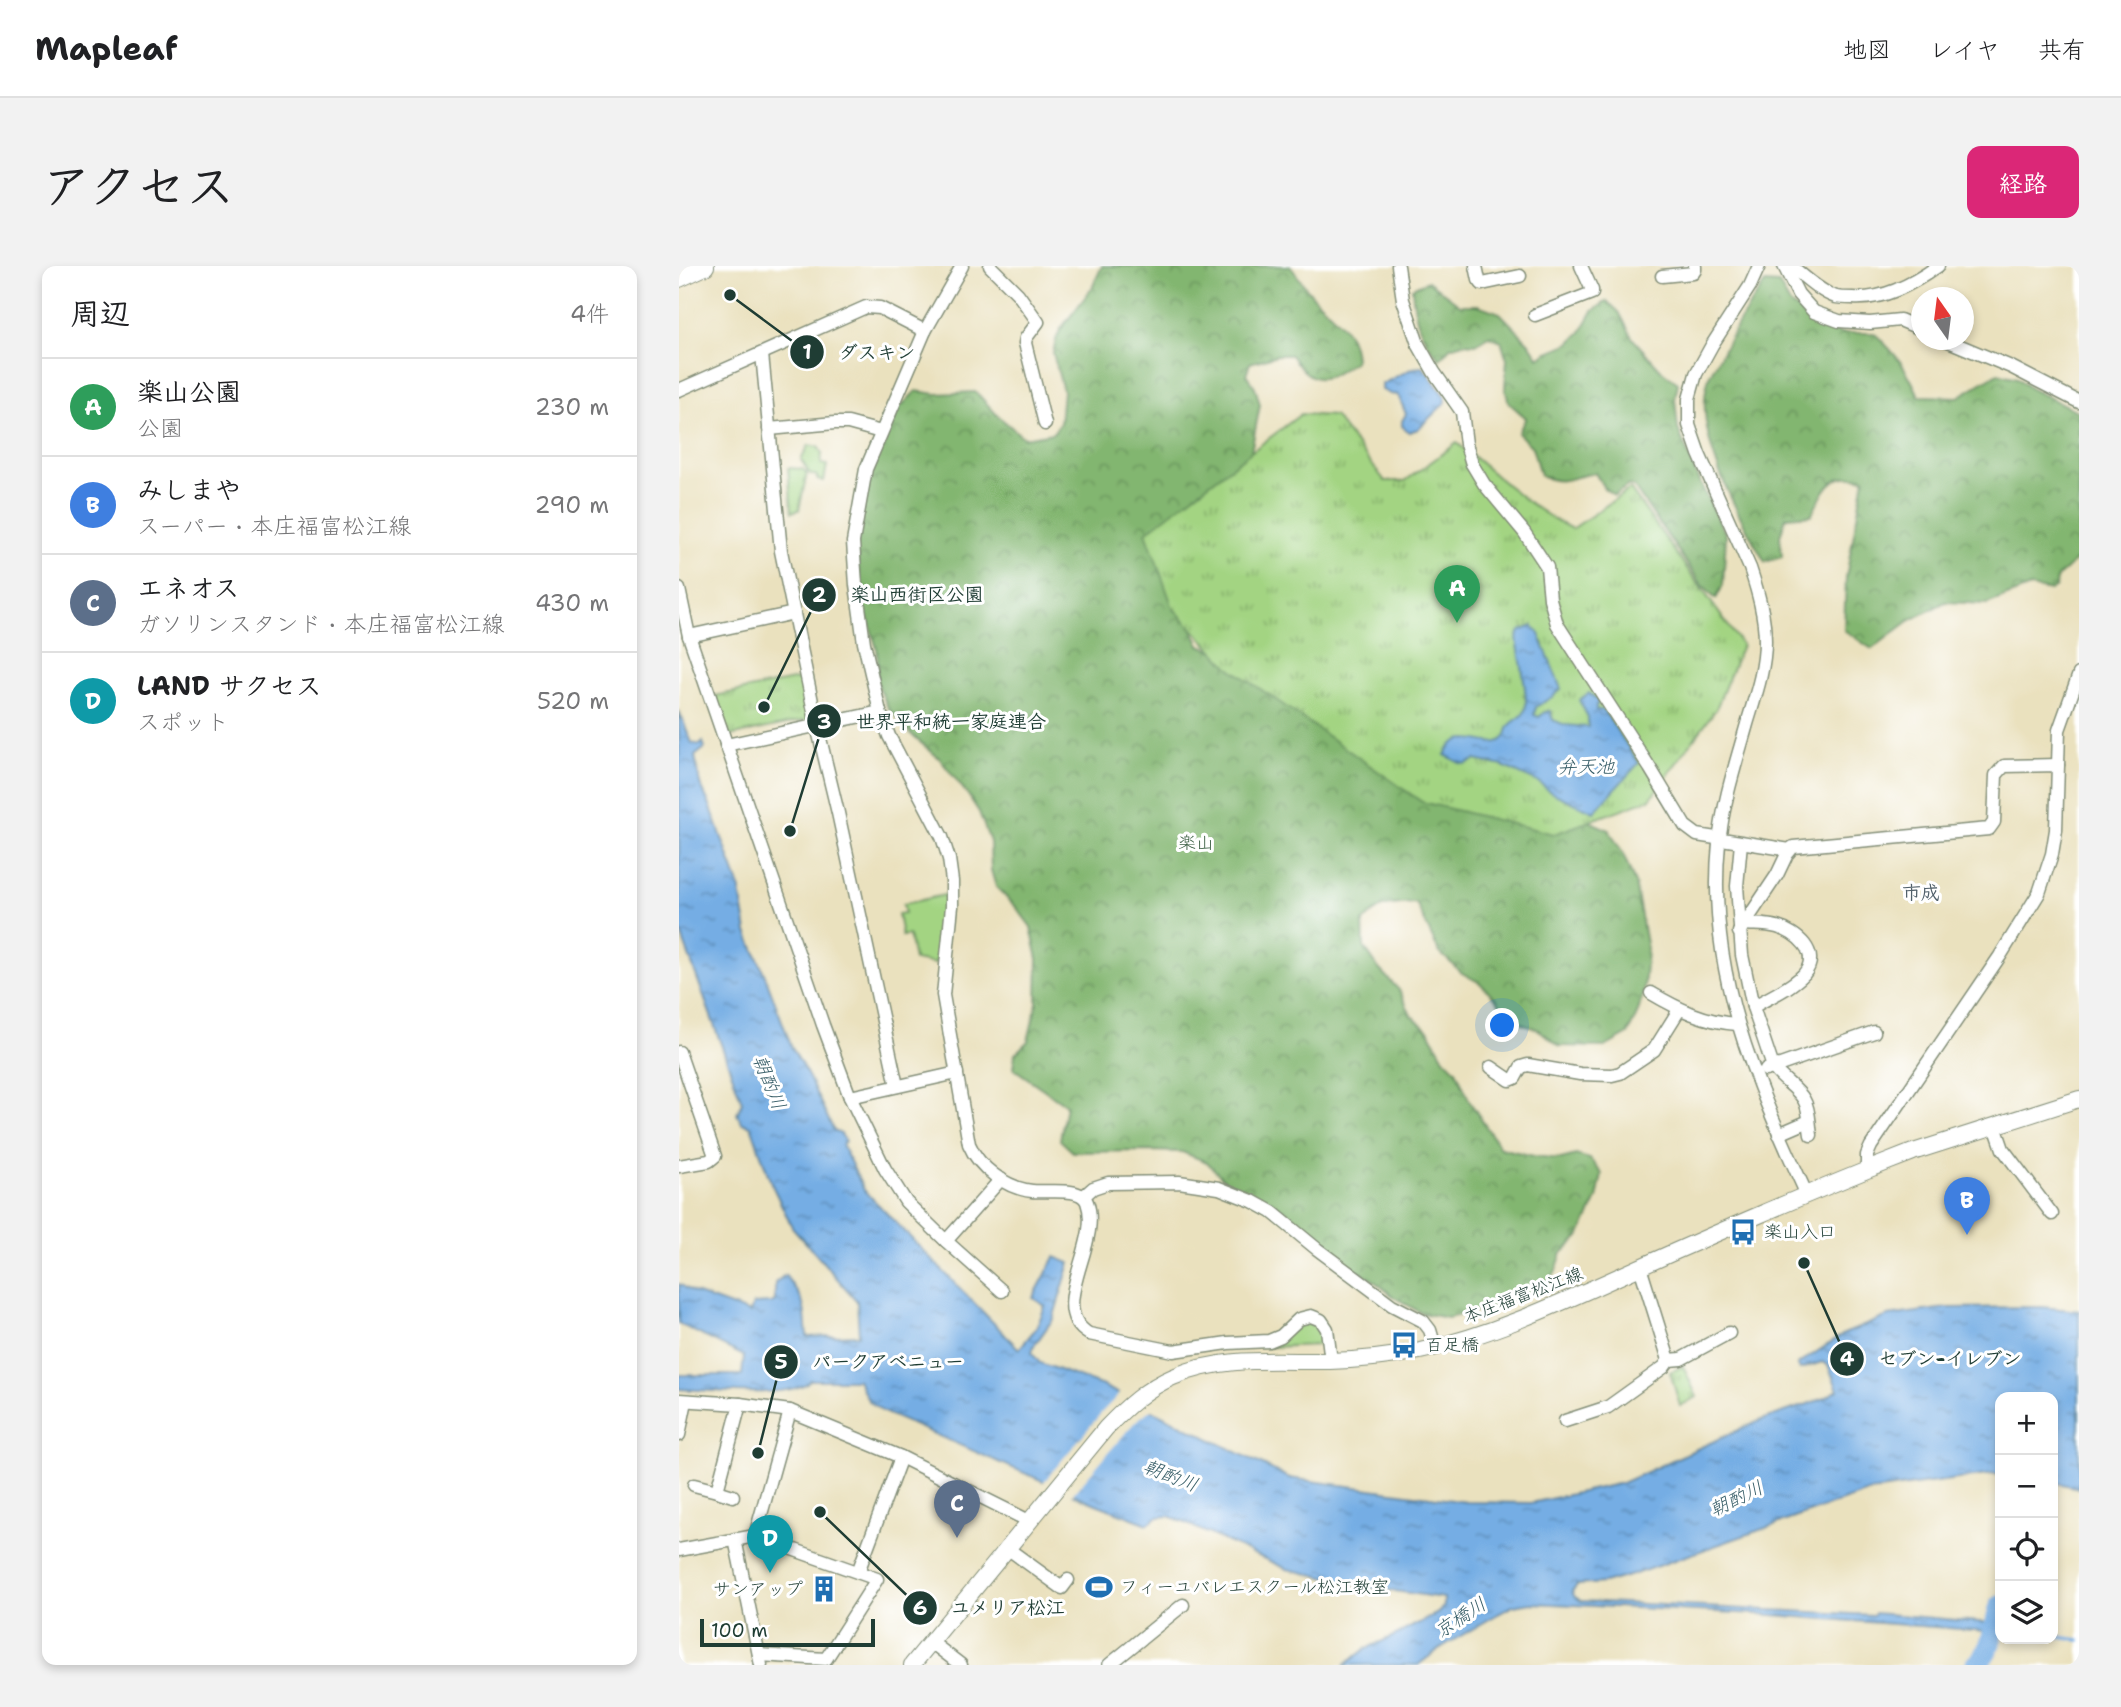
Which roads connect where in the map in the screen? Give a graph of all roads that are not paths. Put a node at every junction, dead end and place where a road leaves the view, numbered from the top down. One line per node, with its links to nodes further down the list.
1 (705, 266): 14 (highway)
2 (962, 266): 17 (street)
3 (990, 266): 22 (street)
4 (1398, 266): 33 (street)
5 (1476, 266): 12 (street)
6 (1581, 266): 15 (street)
7 (1695, 266): 13 (street)
8 (1759, 266): 33 (street)
9 (1784, 266): 16 (street)
10 (1791, 266): 11 (street)
11 (1938, 266)
12 (1520, 276)
13 (1662, 276)
14 (679, 278)
15 (1535, 316)
16 (1911, 325)
17 (925, 331): 19 (street); 24 (street)
18 (1970, 350): 21 (street)
19 (762, 354): 20 (street); 23 (street)
20 (679, 390)
21 (2079, 402)
22 (1045, 424)
23 (769, 429): 24 (street); 26 (street)
24 (881, 432): 29 (street)
25 (679, 589): 27 (street)
26 (794, 613): 27 (street); 30 (street)
27 (689, 636): 31 (street)
28 (2079, 674): 32 (street)
29 (880, 712): 30 (street); 45 (street)
30 (817, 726): 31 (street); 47 (street)
31 (726, 745): 48 (street)
32 (2058, 765): 35 (street); 53 (street)
33 (1720, 840): 34 (street); 40 (street)
34 (1741, 843): 35 (street); 36 (street)
35 (1790, 850): 36 (street)
36 (1741, 928): 38 (street); 38 (street)
37 (1651, 993): 39 (street)
38 (1753, 1007): 44 (street)
39 (1679, 1010): 40 (street); 43 (street)
40 (1737, 1024): 46 (street)
41 (1874, 1032): 44 (street)
42 (679, 1052): 52 (street)
43 (1491, 1067)
44 (1773, 1067): 46 (street); 51 (street)
45 (957, 1073): 47 (street); 54 (street)
46 (1755, 1074): 51 (street)
47 (897, 1086): 48 (street)
48 (850, 1097): 58 (street)
49 (2079, 1099): 50 (main road, 本庄福富松江線)
50 (1995, 1126): 53 (main road, 本庄福富松江線); 57 (street)
51 (1779, 1134): 55 (street)
52 (679, 1166)
53 (1867, 1170): 55 (main road, 本庄福富松江線)
54 (1001, 1179): 56 (street); 58 (street)
55 (1807, 1195): 59 (main road, 本庄福富松江線)
56 (1084, 1196): 62 (street); 64 (street)
57 (2052, 1214)
58 (946, 1241): 60 (street)
59 (1640, 1267): 62 (main road, 本庄福富松江線); 63 (street)
60 (1002, 1291)
61 (1729, 1333): 63 (street)
62 (1435, 1347): 64 (main road, 本庄福富松江線)
63 (1669, 1360): 68 (street)
64 (1331, 1361): 74 (main road, 本庄福富松江線)
65 (683, 1400): 66 (street); 69 (street)
66 (740, 1404): 67 (street); 72 (street)
67 (790, 1411): 70 (street); 75 (street)
68 (1565, 1421)
69 (679, 1435)
70 (901, 1457): 74 (street); 79 (street)
71 (694, 1485): 72 (street)
72 (717, 1491): 73 (street)
73 (733, 1496)
74 (1030, 1521): 77 (main road, 本庄福富松江線)
75 (755, 1536): 76 (street); 79 (street)
76 (735, 1539): 78 (street); 83 (street)
77 (1007, 1548): 80 (street); 82 (main road, 本庄福富松江線)
78 (679, 1550)
79 (858, 1572): 83 (street)
80 (1068, 1580)
81 (1183, 1605): 86 (street)
82 (931, 1643): 84 (main road, 本庄福富松江線); 85 (street)
83 (760, 1660)
84 (912, 1665)
85 (961, 1665)
86 (1109, 1665)

